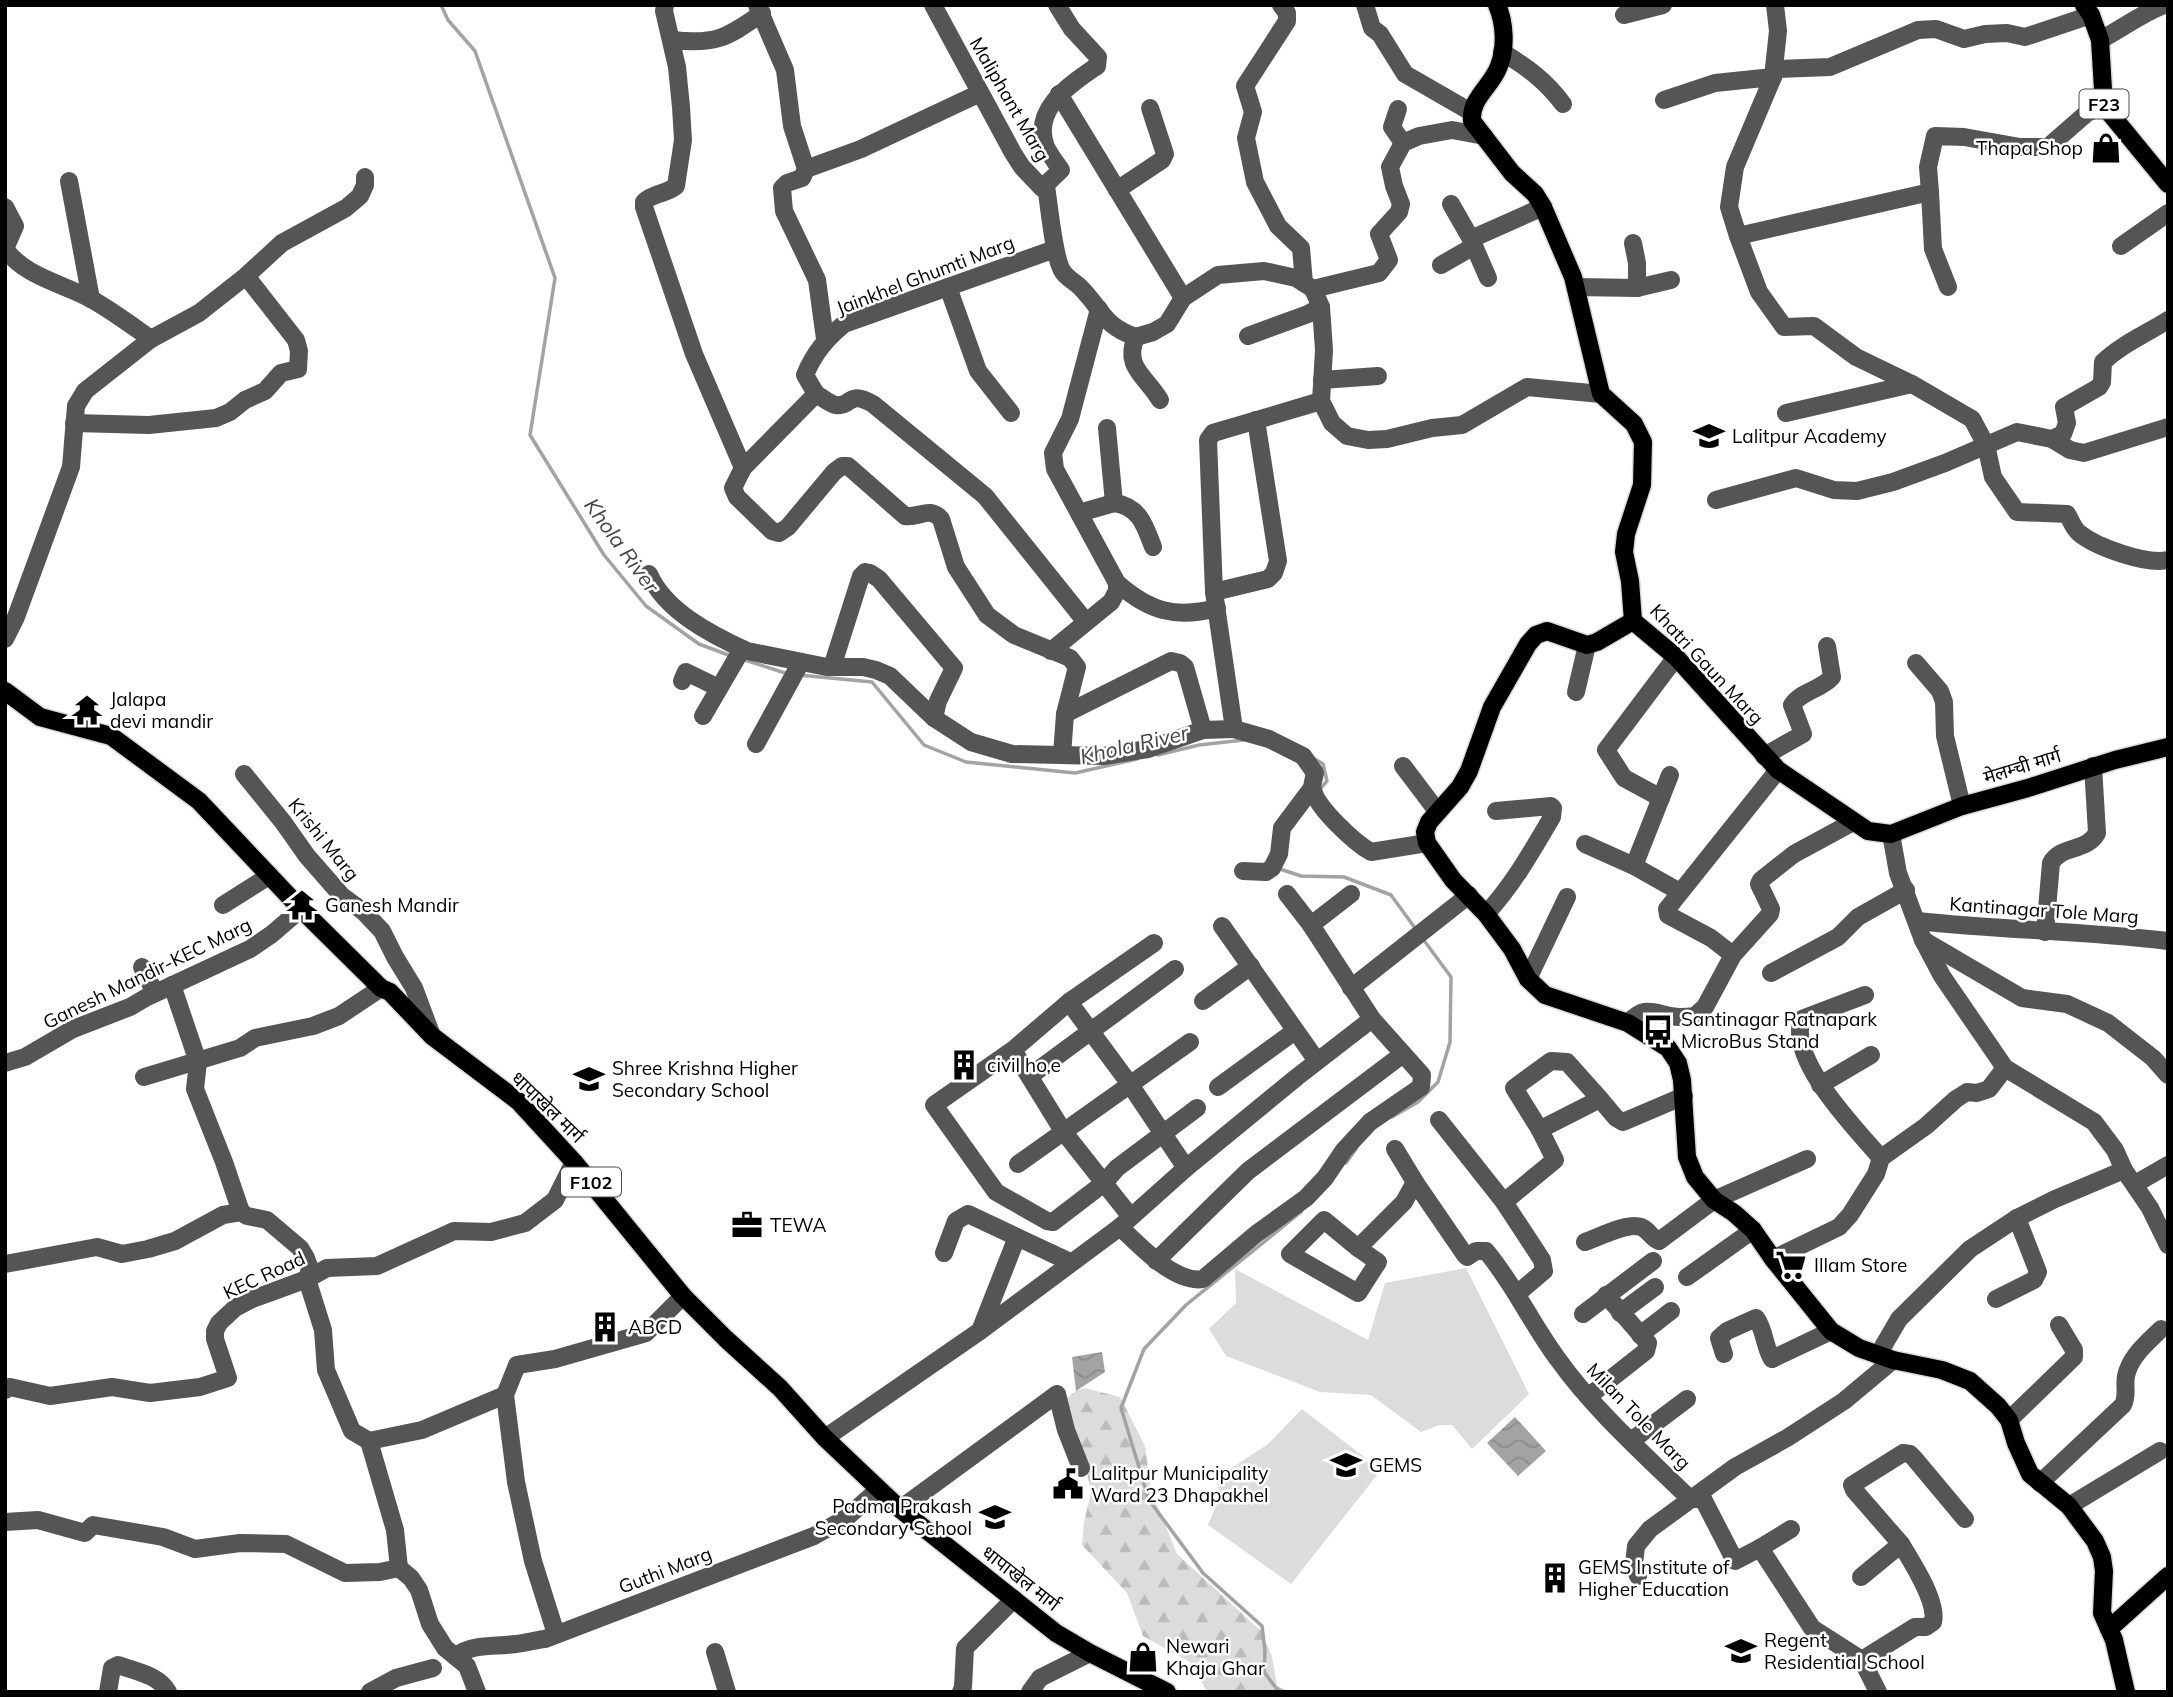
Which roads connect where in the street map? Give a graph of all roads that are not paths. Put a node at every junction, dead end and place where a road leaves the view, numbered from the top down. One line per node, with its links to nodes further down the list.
1 (664, 5): 13 (street)
2 (933, 5): 17 (street, Maliphant Marg)
3 (1057, 5): 18 (street, Maliphant Marg)
4 (1282, 5): 48 (street)
5 (1365, 5): 24 (street)
6 (1497, 5): 15 (main road)
7 (1663, 5): 12 (street)
8 (1775, 5): 16 (street)
9 (2164, 5): 14 (street)
10 (760, 9): 13 (street); 28 (street)
11 (2087, 10): 14 (main road, F23); 16 (street)
12 (1624, 15)
13 (672, 40): 77 (street)
14 (2100, 40): 21 (main road, F23)
15 (1502, 52): 20 (street); 24 (main road)
16 (1774, 73): 19 (street); 39 (street)
17 (980, 93): 28 (street); 32 (street, Maliphant Marg)
18 (1059, 94): 32 (street, Maliphant Marg); 33 (street)
19 (1664, 100)
20 (1563, 104)
21 (2104, 106): 27 (main road, F23); 34 (street)
22 (1150, 108): 33 (street)
23 (1398, 109): 26 (street)
24 (1471, 112): 25 (main road)
25 (1484, 136): 26 (street); 37 (main road)
26 (1403, 143): 48 (street)
27 (2161, 165): 31 (main road, F23)
28 (806, 169): 61 (street)
29 (365, 177): 45 (street)
30 (69, 181): 54 (street)
31 (2168, 184)
32 (1046, 186): 43 (street)
33 (1117, 190): 53 (street)
34 (1930, 191): 39 (street); 51 (street)
35 (1451, 204): 40 (street)
36 (5, 207): 54 (street)
37 (1543, 207): 40 (street); 50 (main road)
38 (2168, 213): 42 (street)
39 (1738, 236): 64 (street)
40 (1473, 242): 44 (street); 46 (street)
41 (1633, 243): 52 (street)
42 (2121, 246)
43 (1055, 249): 49 (street, Jainkhel Ghumti Marg); 56 (street)
44 (1441, 265)
45 (246, 276): 60 (street); 72 (street)
46 (1488, 278)
47 (1671, 280): 52 (street)
48 (1309, 286): 53 (street); 55 (street)
49 (948, 287): 61 (street, Jainkhel Ghumti Marg); 69 (street)
50 (1576, 287): 52 (street); 66 (main road)
51 (1948, 287)
52 (1637, 288)
53 (1183, 298): 59 (street)
54 (91, 299): 60 (street)
55 (1321, 307): 58 (street); 63 (street)
56 (1099, 309): 59 (street); 80 (street)
57 (2168, 320): 75 (street)
58 (1248, 335)
59 (1136, 337): 67 (street)
60 (150, 339): 72 (street)
61 (825, 339): 65 (street, Jainkhel Ghumti Marg)
62 (1378, 376): 63 (street)
63 (1322, 380): 68 (street)
64 (1912, 384): 70 (street); 76 (street)
65 (817, 394): 77 (street); 87 (street)
66 (1601, 394): 68 (street); 86 (main road, Khatri Gaun Marg)
67 (1160, 400)
68 (1321, 401): 71 (street)
69 (1012, 413)
70 (1786, 413)
71 (1256, 420): 85 (street); 85 (street)
72 (74, 423): 88 (street)
73 (2168, 426): 75 (street)
74 (1107, 428): 79 (street)
75 (2052, 439): 76 (street)
76 (1986, 445): 78 (street); 82 (street)
77 (743, 468): 92 (street)
78 (1716, 500)
79 (1114, 503): 80 (street); 81 (street)
80 (1079, 513): 84 (street)
81 (1153, 547)
82 (2168, 560)
83 (649, 574): 91 (street)
84 (1117, 583): 85 (street); 87 (street)
85 (1215, 600): 104 (street)
86 (1633, 621): 89 (main road); 93 (main road, Khatri Gaun Marg)
87 (1086, 622): 92 (street)
88 (5, 639)
89 (1587, 645): 100 (street); 118 (main road)
90 (1826, 646): 109 (street)
91 (742, 649): 94 (street); 98 (street)
92 (1051, 651): 101 (street)
93 (1676, 657): 109 (main road, Khatri Gaun Marg); 116 (street)
94 (801, 662): 96 (street); 106 (street)
95 (1916, 663): 117 (street)
96 (832, 667): 103 (street); 103 (street)
97 (682, 681): 98 (street)
98 (719, 688): 102 (street)
99 (5, 691): 126 (main road, धापाखेल मार्ग / F102)
100 (1576, 692)
101 (1065, 714): 105 (street); 108 (street)
102 (703, 716)
103 (934, 718): 108 (street)
104 (1234, 729): 105 (street); 115 (street)
105 (1203, 730): 108 (street)
106 (756, 744)
107 (2168, 747): 111 (main road, मेलम्ची मार्ग)
108 (1062, 755)
109 (1763, 756): 112 (main road, Khatri Gaun Marg)
110 (1403, 766): 118 (street)
111 (2093, 766): 117 (main road, मेलम्ची मार्ग); 139 (street)
112 (1778, 770): 120 (main road, Khatri Gaun Marg); 128 (street)
113 (244, 774): 160 (street, Krishi Marg)
114 (1670, 775): 116 (street)
115 (1312, 788): 122 (street); 125 (street)
116 (1661, 798): 124 (street)
117 (1962, 806): 121 (main road, मेलम्ची मार्ग)
118 (1437, 811): 122 (main road)
119 (1496, 811): 135 (street)
120 (1853, 822): 121 (main road, Khatri Gaun Marg); 143 (street)
121 (1891, 834): 127 (street)
122 (1427, 843): 131 (main road)
123 (1585, 844): 124 (street)
124 (1634, 866): 128 (street)
125 (1243, 871)
126 (269, 876): 133 (street); 134 (main road, धापाखेल मार्ग / F102)
127 (1906, 890): 136 (street); 147 (street)
128 (1680, 892): 143 (street)
129 (1287, 894): 137 (street)
130 (1351, 894): 137 (street)
131 (1469, 895): 135 (main road); 151 (street)
132 (1567, 897): 148 (street)
133 (223, 905)
134 (301, 909): 149 (street, Ganesh Mandir-KEC Marg); 150 (main road, धापाखेल मार्ग / F102)
135 (1486, 914): 148 (main road)
136 (1917, 921): 139 (street, Kantinagar Tole Marg); 140 (street)
137 (1311, 925): 151 (street)
138 (1222, 926): 144 (street)
139 (2045, 932): 141 (street, Kantinagar Tole Marg)
140 (1923, 940): 168 (street); 169 (street)
141 (2168, 941)
142 (1154, 943): 155 (street)
143 (1733, 955): 157 (street)
144 (1251, 966): 154 (street); 158 (street)
145 (142, 967): 152 (street)
146 (1175, 969): 159 (street)
147 (1770, 973)
148 (1528, 979): 157 (main road)
149 (172, 985): 152 (street, Ganesh Mandir-KEC Marg); 166 (street)
150 (381, 988): 160 (main road, धापाखेल मार्ग / F102); 166 (street)
151 (1351, 988): 156 (street)
152 (155, 993): 167 (street, Ganesh Mandir-KEC Marg)
153 (1865, 995): 173 (street)
154 (1203, 1001)
155 (1069, 1002): 159 (street); 162 (street)
156 (1372, 1019): 163 (street); 165 (street)
157 (1628, 1023): 175 (main road)
158 (1295, 1031): 165 (street); 174 (street)
159 (1089, 1032): 170 (street); 172 (street)
160 (432, 1036): 185 (main road, धापाखेल मार्ग / F102)
161 (1190, 1042): 172 (street)
162 (1013, 1050): 170 (street); 191 (street)
163 (1403, 1054): 204 (street); 204 (street)
164 (1871, 1055): 173 (street)
165 (1317, 1061): 188 (street)
166 (198, 1062): 171 (street); 194 (street)
167 (5, 1063)
168 (2006, 1068): 183 (street); 189 (street)
169 (2168, 1075)
170 (1030, 1076): 180 (street)
171 (144, 1077)
172 (1129, 1083): 180 (street); 181 (street)
173 (1820, 1085): 183 (street)
174 (1218, 1087)
175 (1684, 1096): 176 (street); 192 (main road)
176 (1600, 1099): 179 (street); 179 (street)
177 (1197, 1108): 181 (street)
178 (1439, 1121): 193 (street)
179 (1540, 1130): 193 (street)
180 (1063, 1131): 186 (street); 191 (street)
181 (1163, 1134): 188 (street); 191 (street)
182 (1395, 1149): 190 (street)
183 (1881, 1158): 203 (street)
184 (1807, 1159): 192 (street)
185 (574, 1162): 209 (street, KEC Road); 213 (main road, धापाखेल मार्ग / F102)
186 (1018, 1164)
187 (2168, 1165): 189 (street, Milan Tole Marg)
188 (1186, 1168): 196 (street)
189 (2130, 1177): 195 (street, Milan Tole Marg); 200 (street)
190 (1415, 1182): 201 (street); 211 (street, Milan Tole Marg)
191 (1104, 1183): 196 (street)
192 (1714, 1200): 197 (main road); 199 (street)
193 (1504, 1202): 211 (street)
194 (241, 1212): 207 (street); 209 (street)
195 (2017, 1218): 214 (street); 224 (street, Milan Tole Marg)
196 (1125, 1222): 204 (street); 206 (street)
197 (1753, 1230): 203 (main road); 208 (street)
198 (1017, 1237): 202 (street); 206 (street); 220 (street)
199 (1585, 1242)
200 (2168, 1245)
201 (1358, 1248): 201 (street)
202 (944, 1253)
203 (1773, 1259): 221 (main road)
204 (1156, 1261)
205 (1653, 1261): 212 (street)
206 (1070, 1262): 220 (street)
207 (5, 1264)
208 (1687, 1278)
209 (307, 1279): 225 (street, KEC Road); 231 (street)
210 (1655, 1287): 216 (street)
211 (1518, 1293): 227 (street, Milan Tole Marg)
212 (1606, 1294): 216 (street); 217 (street)
213 (683, 1296): 226 (street); 230 (main road, धापाखेल मार्ग / F102)
214 (1996, 1299)
215 (1671, 1311): 222 (street)
216 (1620, 1313): 222 (street)
217 (1583, 1314)
218 (2059, 1325): 229 (street)
219 (2161, 1329): 235 (street)
220 (980, 1331): 230 (street)
221 (1831, 1331): 223 (street); 224 (main road)
222 (1640, 1335): 227 (street)
223 (1724, 1354)
224 (1886, 1357): 229 (main road); 237 (street, Milan Tole Marg)
225 (5, 1390)
226 (505, 1395): 231 (street); 251 (street)
227 (1589, 1396): 232 (street, Milan Tole Marg)
228 (1686, 1399): 232 (street)
229 (2009, 1420): 235 (main road)
230 (825, 1438): 236 (main road, धापाखेल मार्ग / F102)
231 (369, 1441): 245 (street)
232 (1631, 1441): 237 (street, Milan Tole Marg)
233 (2160, 1451): 238 (street)
234 (1081, 1468): 239 (street)
235 (2040, 1483): 238 (main road)
236 (878, 1490): 239 (main road, धापाखेल मार्ग / F102); 251 (street, Guthi Marg)
237 (1690, 1499): 244 (street); 246 (street)
238 (2069, 1506): 250 (main road)
239 (900, 1509): 249 (main road, धापाखेल मार्ग / F102)
240 (1965, 1519): 243 (street)
241 (5, 1522): 245 (street)
242 (1791, 1529): 244 (street)
243 (1901, 1544): 248 (street); 255 (street)
244 (1760, 1548): 255 (street)
245 (399, 1568): 254 (street)
246 (1638, 1576)
247 (2168, 1576): 250 (main road)
248 (1861, 1577)
249 (1014, 1599): 253 (main road, धापाखेल मार्ग / F102); 262 (street)
250 (2109, 1629): 266 (main road)
251 (556, 1634): 254 (street, Guthi Marg)
252 (715, 1652): 261 (street)
253 (1090, 1653): 263 (street); 264 (main road, धापाखेल मार्ग / F102)
254 (455, 1656): 260 (street)
255 (1862, 1660): 265 (street)
256 (433, 1668): 259 (street)
257 (108, 1692): 258 (street)
258 (168, 1692)
259 (370, 1692)
260 (477, 1692)
261 (727, 1692)
262 (961, 1692)
263 (1030, 1692)
264 (1167, 1692)
265 (1878, 1692)
266 (2126, 1692)

